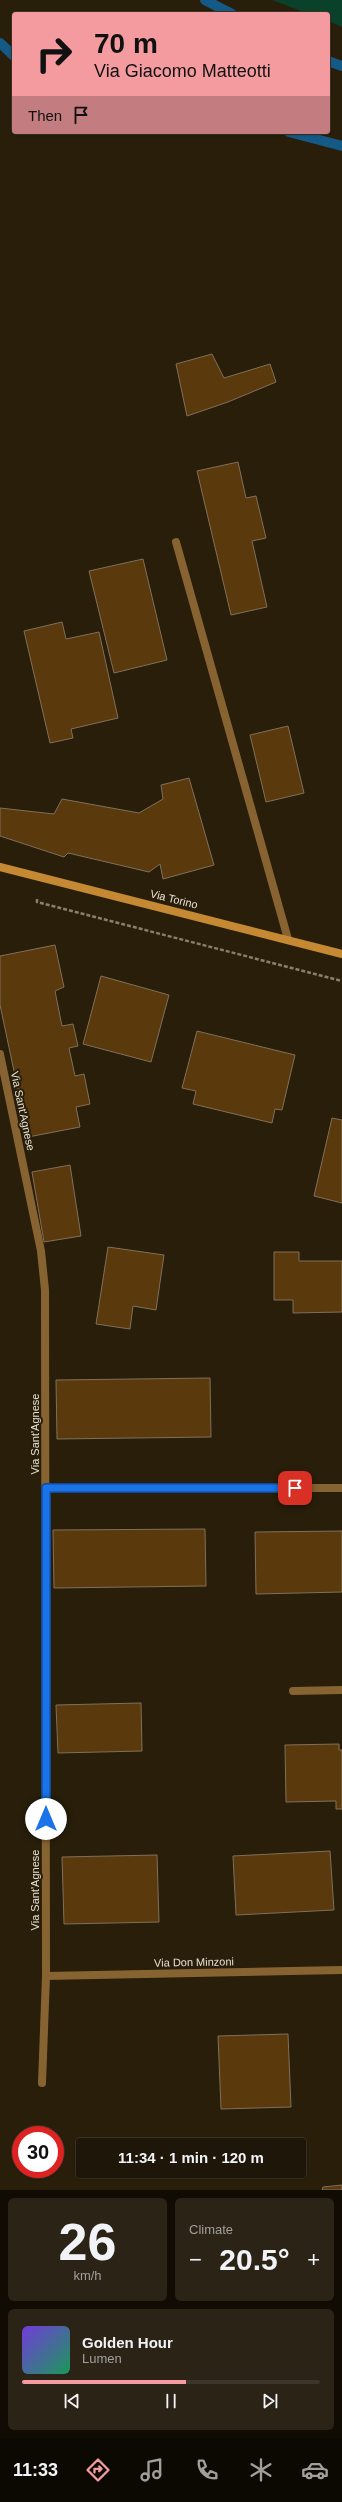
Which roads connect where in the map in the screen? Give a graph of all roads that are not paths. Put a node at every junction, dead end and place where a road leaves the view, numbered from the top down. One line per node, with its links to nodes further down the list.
1 (176, 542): 3 (street)
2 (0, 867): 3 (main road, Via Torino)
3 (288, 939): 4 (main road, Via Torino)
4 (342, 954)
5 (0, 1054): 6 (street, Via Sant'Agnese)
6 (46, 1488): 7 (street); 11 (street, Via Sant'Agnese)
7 (342, 1488)
8 (342, 1690): 9 (street)
9 (293, 1691)
10 (342, 1970): 11 (street, Via Don Minzoni)
11 (46, 1976): 12 (street, Via Sant'Agnese)
12 (42, 2083)

